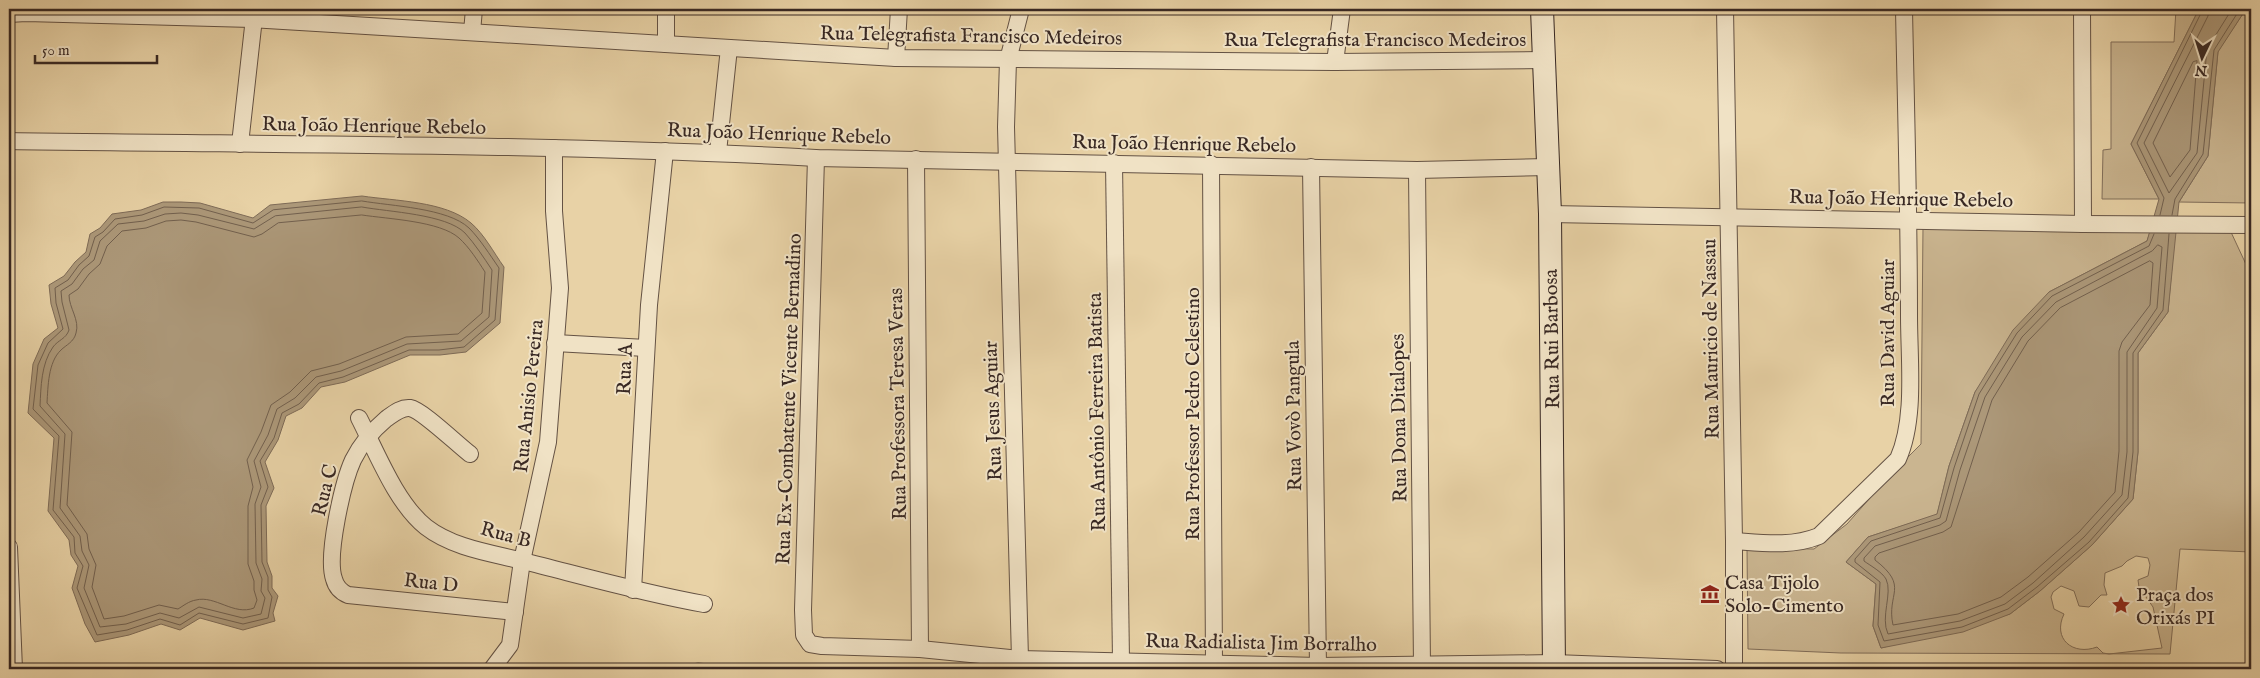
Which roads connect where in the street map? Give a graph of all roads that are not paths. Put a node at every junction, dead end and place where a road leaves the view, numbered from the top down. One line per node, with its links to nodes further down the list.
1 (474, 9): 13 (street)
2 (666, 9): 14 (street)
3 (899, 9): 16 (street)
4 (1021, 9): 17 (street, Rua Jesus Aguiar)
5 (1342, 9): 19 (street)
6 (1542, 9): 18 (street, Rua Rui Barbosa)
7 (1725, 9): 34 (street, Rua Mauricio de Nassau)
8 (1904, 9): 35 (street, Rua David Aguiar)
9 (2082, 9): 36 (street)
10 (27, 11): 11 (street, Rua Telegrafista Francisco Medeiros); 12 (street, Rua Telegrafista Francisco Medeiros)
11 (9, 14)
12 (253, 14): 13 (street, Rua Telegrafista Francisco Medeiros); 21 (street)
13 (472, 32): 14 (street, Rua Telegrafista Francisco Medeiros)
14 (666, 44): 15 (street, Rua Telegrafista Francisco Medeiros)
15 (729, 48): 16 (street, Rua Telegrafista Francisco Medeiros); 24 (street)
16 (896, 58): 17 (street, Rua Telegrafista Francisco Medeiros)
17 (1008, 60): 19 (street, Rua Telegrafista Francisco Medeiros); 27 (street, Rua Jesus Aguiar)
18 (1543, 60): 19 (street, Rua Telegrafista Francisco Medeiros); 31 (street, Rua Rui Barbosa)
19 (1335, 62)
20 (9, 141): 21 (street, Rua João Henrique Rebelo)
21 (240, 144): 22 (street, Rua João Henrique Rebelo)
22 (554, 148): 23 (street, Rua João Henrique Rebelo); 38 (street, Rua Anisio Pereira)
23 (665, 151): 24 (street, Rua João Henrique Rebelo); 39 (street, Rua A)
24 (718, 152): 25 (street, Rua João Henrique Rebelo)
25 (816, 158): 26 (street, Rua João Henrique Rebelo); 50 (street, Rua Ex-Combatente Vicente Bernadino)
26 (916, 159): 27 (street, Rua João Henrique Rebelo); 51 (street, Rua Professora Teresa Veras)
27 (1006, 162): 28 (street, Rua João Henrique Rebelo); 53 (street, Rua Jesus Aguiar)
28 (1114, 163): 29 (street, Rua João Henrique Rebelo); 52 (street, Rua Antônio Ferreira Batista)
29 (1211, 164): 30 (street, Rua João Henrique Rebelo); 54 (street, Rua Professor Pedro Celestino)
30 (1311, 167): 32 (street, Rua João Henrique Rebelo); 55 (street, Rua Vovò Pangula)
31 (1548, 167): 32 (street, Rua João Henrique Rebelo); 33 (street, Rua Rui Barbosa)
32 (1417, 170): 56 (street, Rua Dona Ditalopes)
33 (1550, 214): 34 (street, Rua João Henrique Rebelo); 57 (street, Rua Rui Barbosa)
34 (1729, 216): 35 (street, Rua João Henrique Rebelo); 43 (street, Rua Mauricio de Nassau)
35 (1908, 219): 36 (street, Rua João Henrique Rebelo); 43 (street, Rua David Aguiar)
36 (2083, 224): 37 (street, Rua João Henrique Rebelo)
37 (2251, 225)
38 (555, 343): 39 (street); 45 (street, Rua Anisio Pereira)
39 (646, 348): 46 (street, Rua A)
40 (359, 418): 41 (street, Rua B)
41 (368, 436): 42 (street, Rua C); 45 (street, Rua B); 47 (street, Rua C)
42 (470, 454)
43 (1734, 541): 61 (street, Rua Mauricio de Nassau)
44 (9, 547): 58 (street)
45 (522, 561): 46 (street, Rua B); 49 (street, Rua Anisio Pereira)
46 (633, 590): 48 (street, Rua B)
47 (342, 592): 49 (street, Rua D)
48 (704, 604)
49 (515, 612): 59 (street, Rua Anisio Pereira)
50 (806, 641): 51 (street, Rua Radialista Jim Borralho)
51 (920, 649): 53 (street, Rua Radialista Jim Borralho)
52 (1121, 660): 53 (street, Rua Radialista Jim Borralho); 54 (street, Rua Radialista Jim Borralho)
53 (1022, 664)
54 (1214, 664): 55 (street, Rua Radialista Jim Borralho)
55 (1318, 666): 56 (street, Rua Radialista Jim Borralho)
56 (1422, 666): 57 (street, Rua Radialista Jim Borralho)
57 (1554, 666): 60 (street, Rua Radialista Jim Borralho)
58 (14, 669)
59 (492, 669)
60 (1717, 669)
61 (1734, 669)

